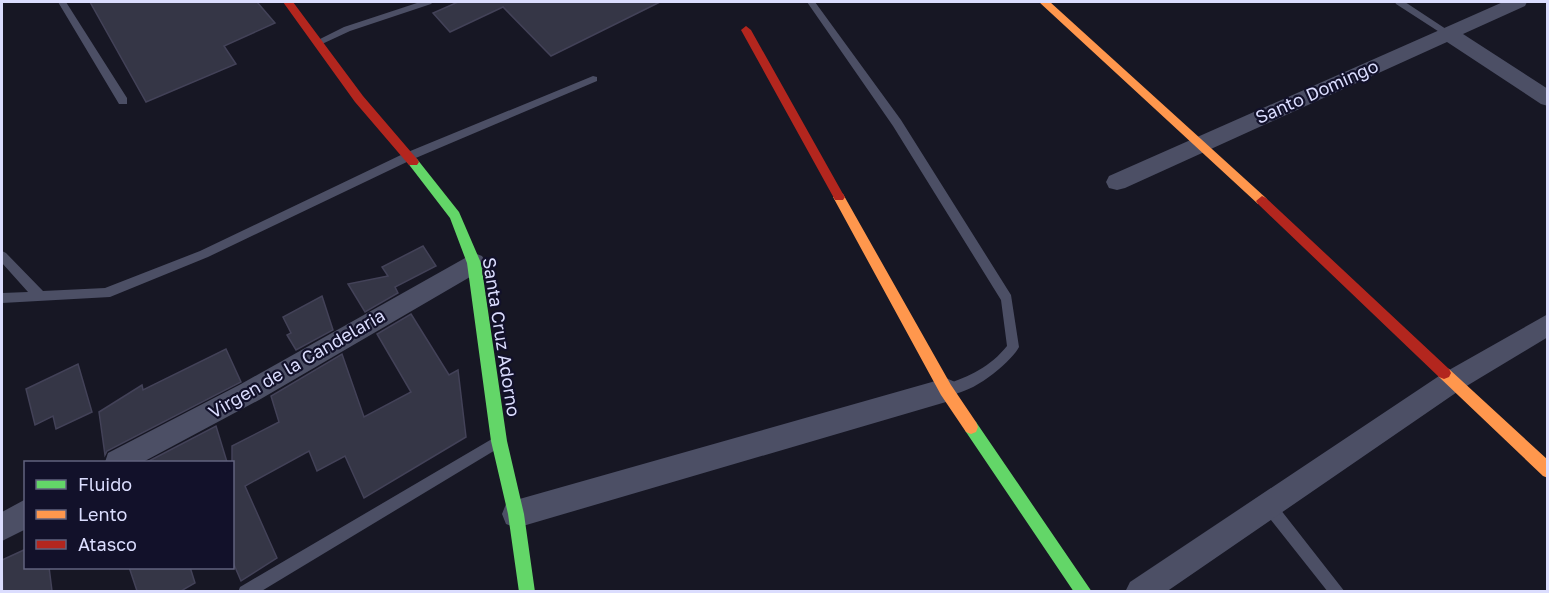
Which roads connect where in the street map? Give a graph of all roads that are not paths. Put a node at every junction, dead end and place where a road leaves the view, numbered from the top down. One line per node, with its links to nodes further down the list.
1 (62, 2): 13 (lane)
2 (288, 2): 10 (street, Santa Cruz Adorno)
3 (428, 2): 10 (lane)
4 (812, 2): 23 (lane)
5 (1044, 2): 14 (street)
6 (1399, 2): 9 (lane)
7 (1518, 2): 9 (street, Santo Domingo)
8 (746, 30): 23 (street)
9 (1447, 33): 12 (street); 14 (street, Santo Domingo)
10 (319, 42): 15 (street, Santa Cruz Adorno)
11 (593, 79): 15 (lane)
12 (1548, 99)
13 (123, 101)
14 (1202, 144): 16 (street, Santo Domingo); 22 (street)
15 (407, 157): 18 (street, Santa Cruz Adorno); 19 (lane)
16 (1117, 182)
17 (2, 256): 19 (lane)
18 (474, 263): 24 (street, Santa Cruz Adorno); 25 (street, Virgen de la Candelaria)
19 (41, 297): 20 (lane)
20 (2, 298)
21 (1548, 324): 22 (street)
22 (1451, 382): 26 (street); 27 (street)
23 (946, 390): 29 (street); 33 (street)
24 (499, 441): 29 (street, Santa Cruz Adorno); 31 (lane)
25 (120, 461)
26 (1548, 471)
27 (1268, 505): 34 (street); 35 (lane)
28 (24, 514): 30 (street)
29 (516, 514): 32 (street, Santa Cruz Adorno)
30 (2, 527)
31 (245, 591)
32 (527, 591)
33 (1084, 591)
34 (1140, 591)
35 (1338, 591)

